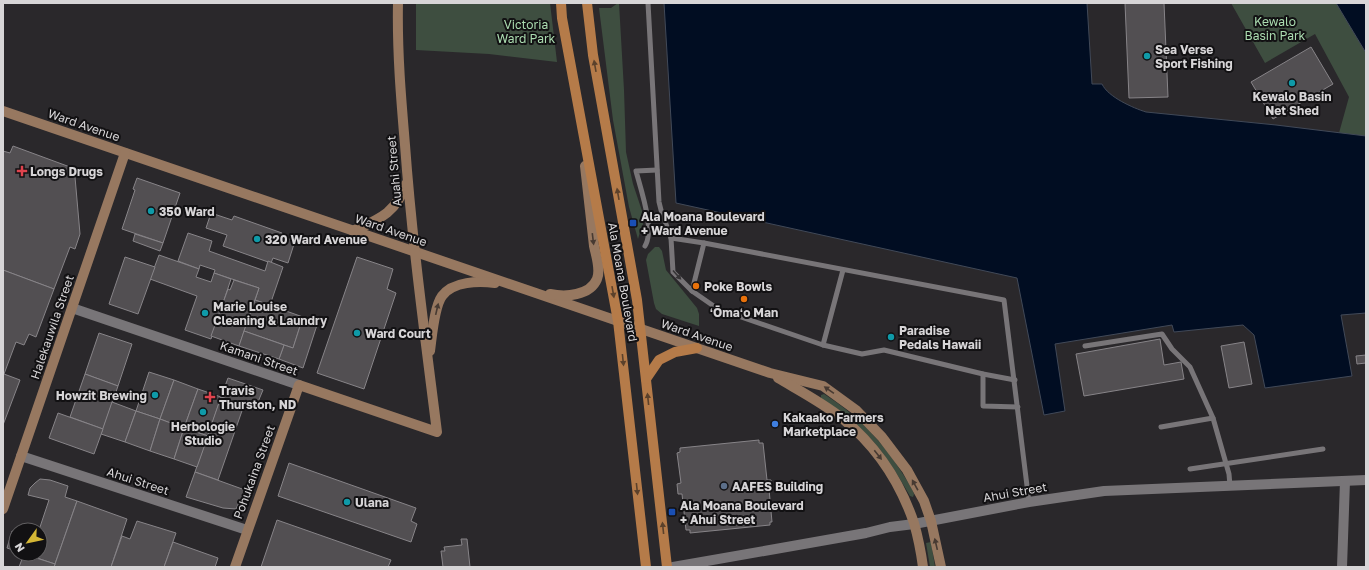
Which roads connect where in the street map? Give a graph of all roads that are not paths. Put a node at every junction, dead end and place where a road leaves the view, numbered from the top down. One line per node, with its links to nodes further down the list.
1 (398, 3): 9 (street, Auahi Street)
2 (561, 3): 6 (main road, Ala Moana Boulevard)
3 (587, 3): 20 (main road, Ala Moana Boulevard, one-way to 3)
4 (648, 3): 8 (lane)
5 (3, 111): 7 (street, Ward Avenue)
6 (582, 130): 16 (street, one-way to 16); 19 (main road, Ala Moana Boulevard, one-way to 19)
7 (125, 153): 10 (street, Ward Avenue); 18 (street, Halekauwila Street)
8 (657, 170): 11 (lane); 13 (lane)
9 (408, 180): 10 (street); 14 (street, Auahi Street)
10 (353, 231): 14 (street, Ward Avenue)
11 (671, 238): 12 (lane); 17 (lane, one-way to 17)
12 (704, 243): 15 (lane); 17 (lane)
13 (645, 246)
14 (414, 252): 16 (street, Ward Avenue); 24 (street, Auahi Street)
15 (843, 270): 21 (lane); 28 (lane)
16 (521, 288): 19 (street, Ward Avenue); 24 (street, one-way to 16)
17 (692, 291): 21 (lane)
18 (72, 308): 29 (street, Kamani Street); 35 (street, Halekauwila Street)
19 (618, 322): 20 (street, Ward Avenue); 47 (main road, Ala Moana Boulevard, one-way to 47)
20 (641, 329): 23 (street, Ward Avenue); 27 (main road, Ala Moana Boulevard)
21 (823, 345): 26 (lane)
22 (1085, 346): 31 (lane)
23 (697, 348): 25 (street, Ward Avenue); 27 (main road)
24 (428, 361): 33 (street, Auahi Street)
25 (770, 373): 43 (street, Ward Avenue, one-way to 25); 44 (street, Ward Avenue, one-way to 44)
26 (983, 374): 28 (lane); 30 (lane)
27 (646, 379): 48 (main road, Ala Moana Boulevard, one-way to 27)
28 (1015, 380): 30 (lane)
29 (299, 385): 33 (street, Kamani Street); 45 (street, Pohukaina Street)
30 (1018, 407): 41 (lane)
31 (1213, 418): 32 (lane); 36 (lane)
32 (1161, 427)
33 (437, 432)
34 (1323, 449): 36 (lane)
35 (21, 456): 42 (street, Halekauwila Street); 45 (street, Ahui Street)
36 (1225, 463): 37 (lane); 40 (lane)
37 (1190, 469)
38 (1366, 480): 39 (street, Ahui Street)
39 (1345, 481): 40 (street, Ahui Street); 52 (street)
40 (1230, 486): 41 (street, Ahui Street)
41 (1029, 502): 43 (street, Ahui Street)
42 (3, 509)
43 (931, 520): 44 (street, Ahui Street); 51 (street, Ward Avenue, one-way to 43)
44 (914, 524): 49 (street, Ahui Street); 50 (street, Ward Avenue)
45 (247, 530): 46 (street, Pohukaina Street)
46 (235, 567)
47 (646, 567)
48 (667, 567)
49 (672, 567)
50 (924, 567)
51 (941, 567)
52 (1342, 567)

